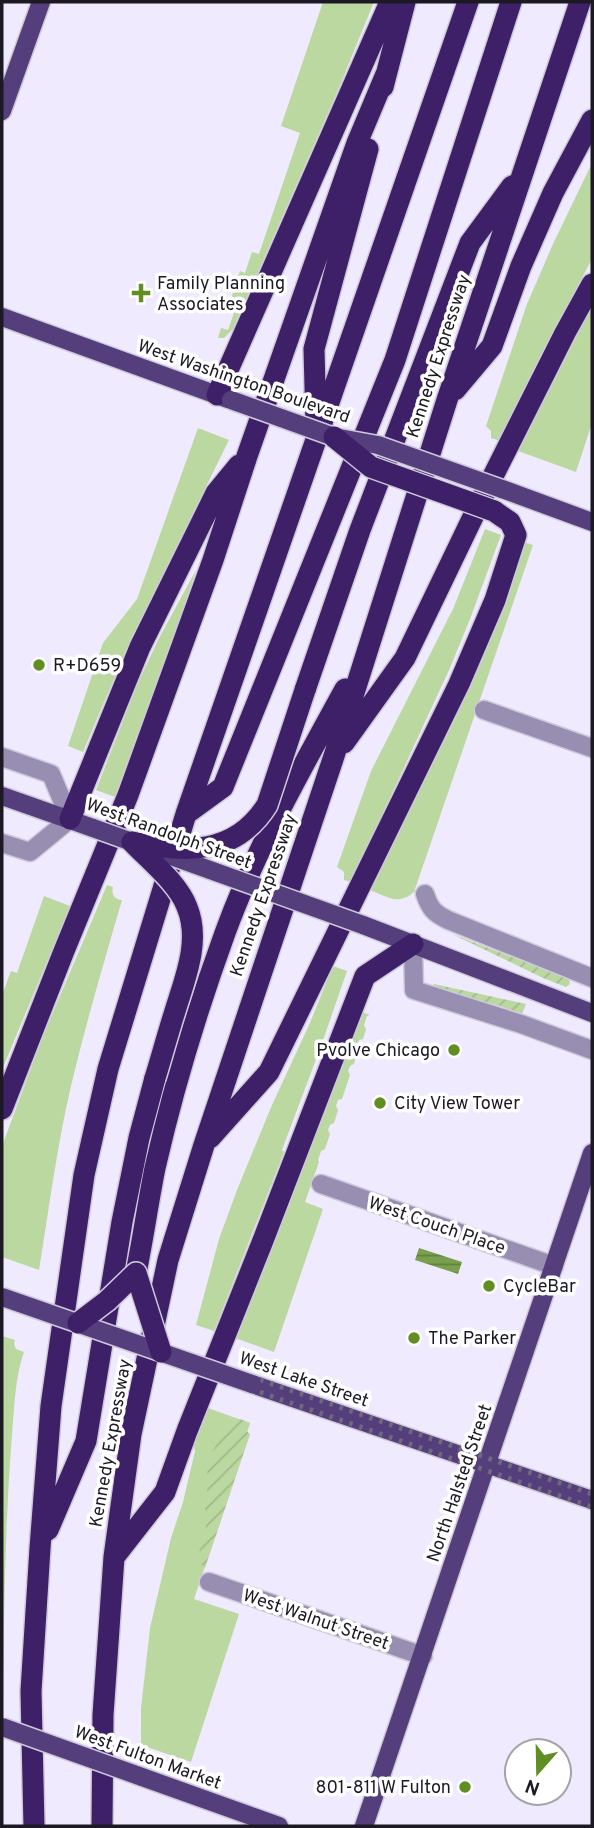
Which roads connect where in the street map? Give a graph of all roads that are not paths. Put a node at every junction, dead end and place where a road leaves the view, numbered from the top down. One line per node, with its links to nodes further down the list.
1 (41, 2): 8 (main road)
2 (390, 2): 13 (highway)
3 (405, 2): 7 (highway)
4 (468, 2): 15 (highway)
5 (510, 2): 24 (highway)
6 (580, 2): 10 (highway, Kennedy Expressway)
7 (386, 74): 15 (highway); 16 (highway)
8 (2, 111)
9 (592, 120): 14 (highway)
10 (523, 171): 14 (highway, Kennedy Expressway); 27 (highway, bridge)
11 (592, 284): 21 (highway)
12 (2, 317): 13 (main road, West Washington Boulevard)
13 (224, 397): 15 (main road, West Washington Boulevard, bridge)
14 (447, 400): 18 (highway, Kennedy Expressway)
15 (325, 439): 17 (main road, West Washington Boulevard, bridge); 24 (highway); 34 (highway, bridge)
16 (247, 456): 25 (highway); 33 (highway)
17 (592, 522)
18 (367, 648): 21 (highway, Kennedy Expressway); 38 (highway)
19 (484, 710): 20 (street)
20 (592, 748)
21 (334, 756): 34 (highway, Kennedy Expressway)
22 (2, 757): 25 (street, West Randolph Street)
23 (2, 796): 25 (main road, West Randolph Street)
24 (186, 814): 44 (highway)
25 (70, 819): 26 (street, West Randolph Street); 27 (main road, West Randolph Street, bridge)
26 (2, 842)
27 (132, 842): 29 (main road, West Randolph Street, bridge); 44 (highway, bridge)
28 (425, 894): 30 (street)
29 (412, 944): 31 (main road, West Randolph Street); 32 (street); 45 (highway)
30 (592, 978)
31 (592, 1013)
32 (592, 1050)
33 (2, 1109)
34 (204, 1145): 45 (highway, Kennedy Expressway)
35 (592, 1153): 37 (main road, North Halsted Street)
36 (321, 1184): 37 (street, West Couch Place)
37 (554, 1266): 42 (main road, North Halsted Street)
38 (136, 1273): 40 (highway, bridge); 41 (highway, bridge)
39 (2, 1297): 40 (main road, West Lake Street, bridge)
40 (78, 1323): 41 (main road, West Lake Street, bridge)
41 (161, 1352): 42 (main road, West Lake Street, bridge)
42 (487, 1464): 43 (main road, West Lake Street); 47 (main road, North Halsted Street)
43 (592, 1500)
44 (40, 1548): 49 (highway)
45 (114, 1557): 50 (highway, Kennedy Expressway)
46 (209, 1582): 47 (street, West Walnut Street)
47 (423, 1656): 52 (main road, North Halsted Street)
48 (2, 1727): 51 (main road, West Fulton Market, bridge)
49 (34, 1826)
50 (102, 1826)
51 (279, 1826)
52 (364, 1826)

